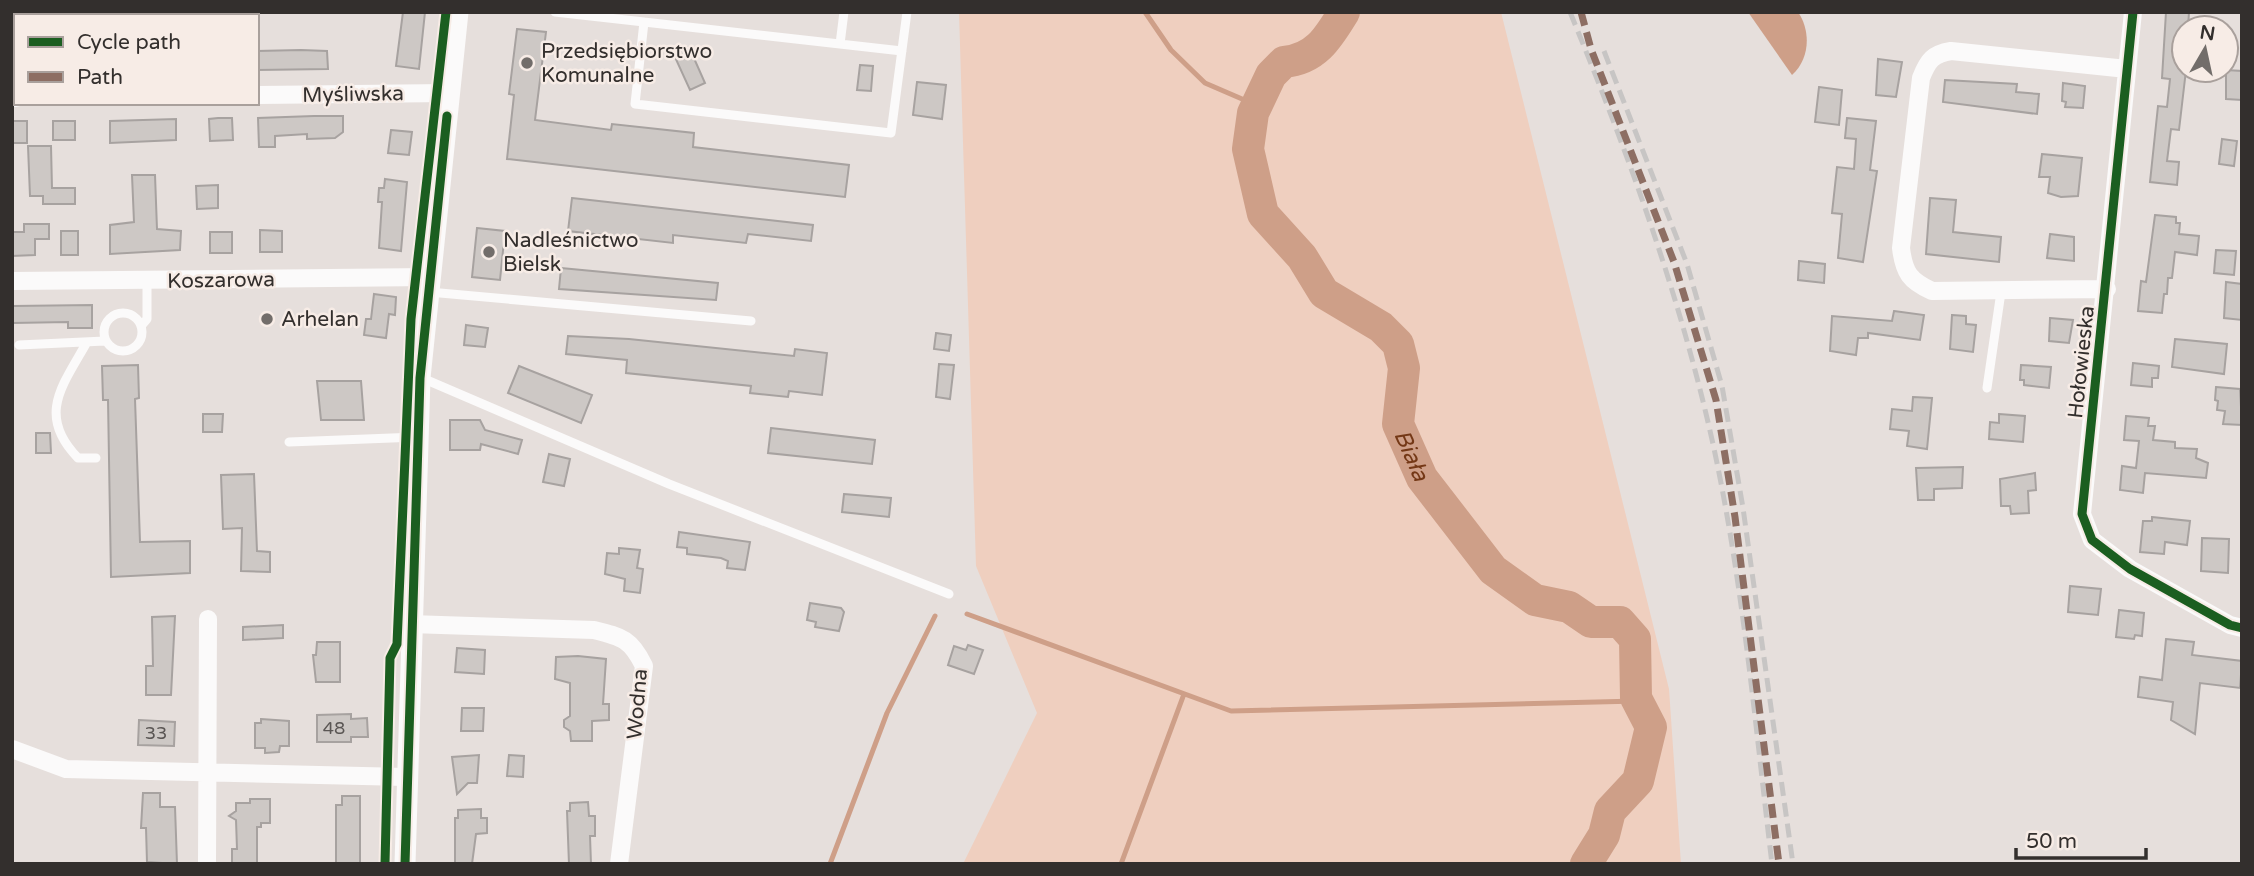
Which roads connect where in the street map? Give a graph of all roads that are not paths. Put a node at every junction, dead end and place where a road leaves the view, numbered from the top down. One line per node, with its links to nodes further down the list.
1 (458, 12): 10 (street)
2 (555, 12): 6 (lane)
3 (844, 12): 7 (lane)
4 (907, 12): 8 (lane)
5 (2133, 12): 9 (street, Hołowieska)
6 (644, 22): 7 (lane); 8 (lane)
7 (840, 44): 8 (lane)
8 (902, 51)
9 (2127, 69): 15 (street, Hołowieska); 16 (street, Hołowieska)
10 (449, 93): 11 (street, Myśliwska); 14 (street)
11 (259, 95)
12 (12, 281): 13 (street, Koszarowa)
13 (147, 281): 14 (street, Koszarowa); 18 (lane)
14 (430, 284): 17 (lane); 22 (street)
15 (2107, 289): 16 (street, Hołowieska); 30 (street, Hołowieska)
16 (2001, 292): 23 (lane)
17 (751, 321)
18 (142, 326): 19 (lane); 19 (lane)
19 (105, 341): 20 (lane)
20 (87, 342): 21 (lane); 26 (lane)
21 (19, 345)
22 (420, 378): 24 (street); 27 (lane)
23 (1987, 388)
24 (417, 437): 25 (lane); 29 (street)
25 (289, 442)
26 (96, 458)
27 (949, 594)
28 (208, 619): 32 (street)
29 (410, 624): 33 (street); 36 (street, Wodna)
30 (2242, 628)
31 (12, 749): 32 (street)
32 (208, 772): 33 (street); 34 (street)
33 (406, 777): 35 (street)
34 (207, 864)
35 (405, 864)
36 (619, 864)

